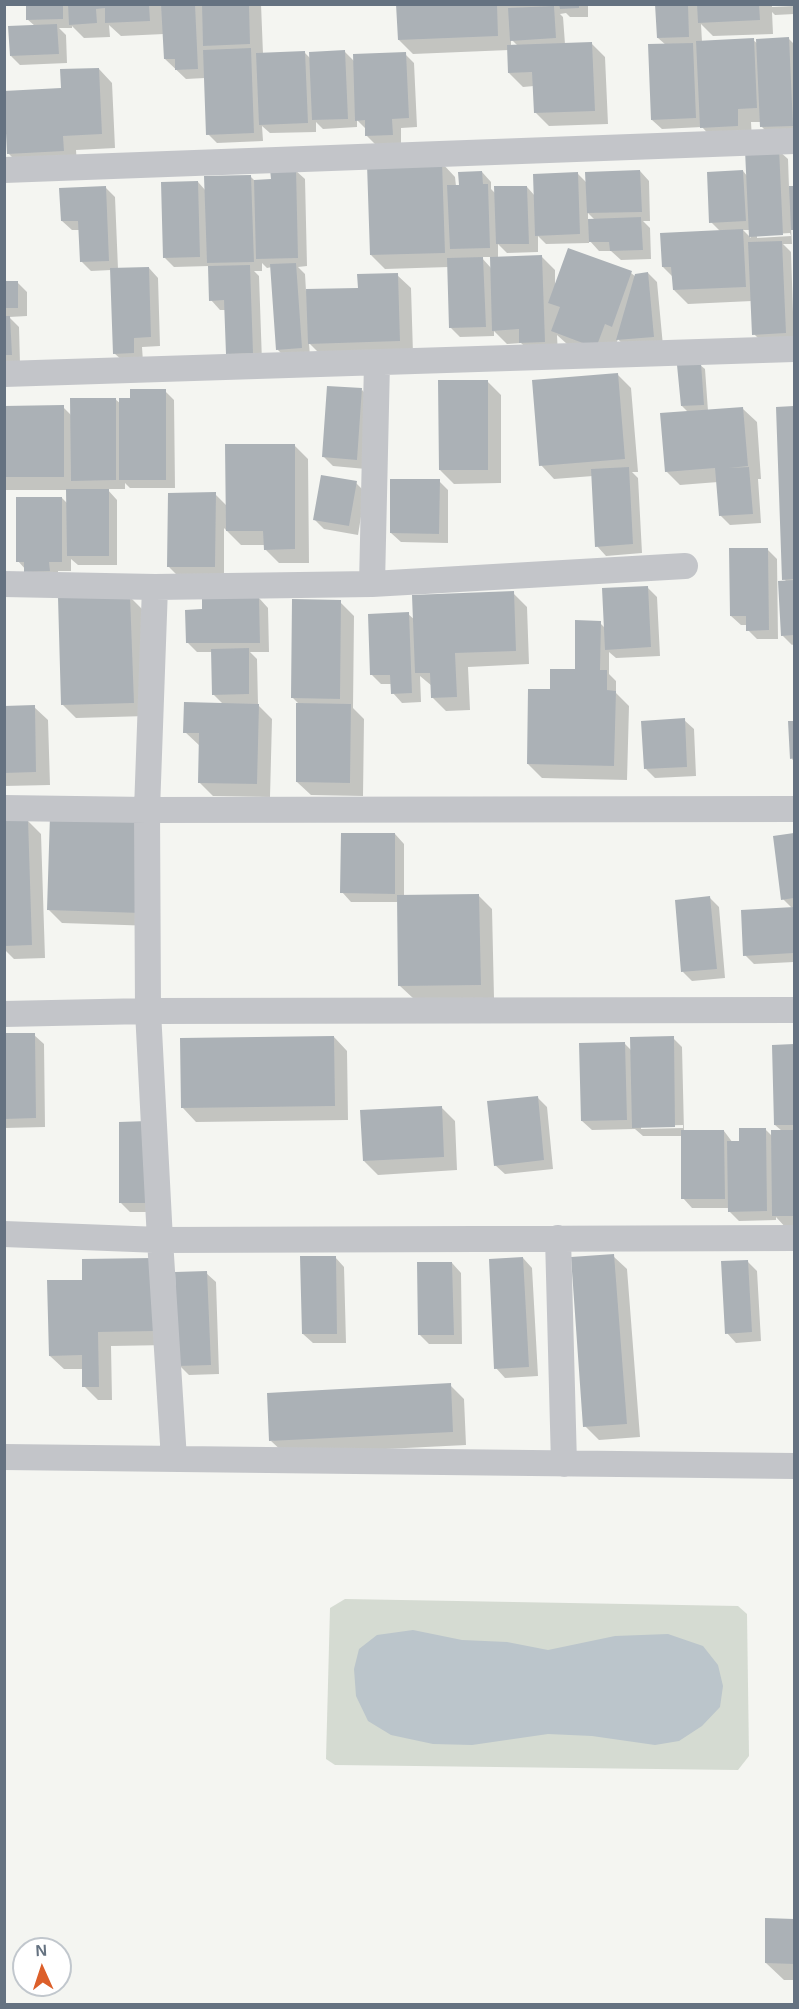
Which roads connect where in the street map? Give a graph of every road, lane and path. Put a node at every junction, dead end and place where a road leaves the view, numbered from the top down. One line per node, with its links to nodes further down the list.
1 (795, 141): 2 (street)
2 (4, 170)
3 (795, 349): 4 (street)
4 (377, 363): 5 (street); 8 (street)
5 (4, 374)
6 (685, 566): 8 (street)
7 (4, 584): 9 (street)
8 (372, 584): 9 (street)
9 (155, 587): 12 (street)
10 (4, 808): 12 (street)
11 (795, 808): 12 (street)
12 (147, 810): 14 (street)
13 (795, 1010): 14 (street)
14 (148, 1011): 15 (street); 19 (street)
15 (4, 1014)
16 (4, 1234): 19 (street)
17 (558, 1238): 18 (street); 19 (street); 22 (street)
18 (795, 1238)
19 (160, 1240): 21 (street)
20 (4, 1457): 21 (street)
21 (174, 1459): 22 (street)
22 (564, 1464): 23 (street)
23 (795, 1466)

